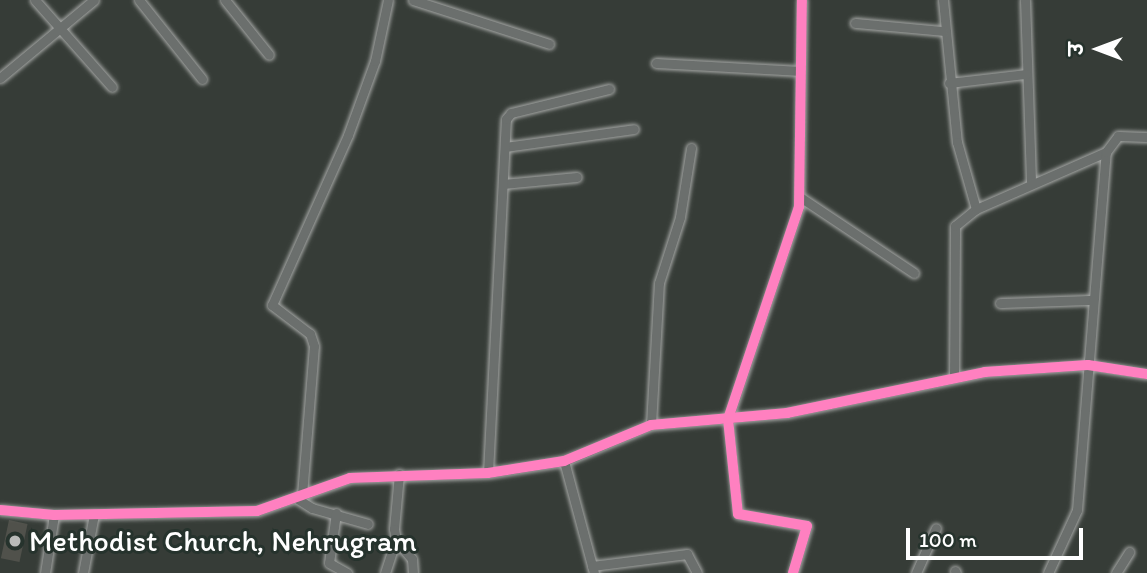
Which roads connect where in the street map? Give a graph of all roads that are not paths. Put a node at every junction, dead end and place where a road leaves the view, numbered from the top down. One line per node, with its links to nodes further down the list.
1 (35, 0): 11 (street)
2 (94, 0): 11 (street)
3 (139, 0): 19 (street)
4 (225, 0): 14 (street)
5 (388, 0): 44 (street)
6 (414, 0): 13 (street)
7 (802, 0): 16 (street)
8 (943, 0): 12 (street)
9 (1025, 0): 17 (street)
10 (855, 23): 12 (street)
11 (62, 26): 18 (street); 21 (street)
12 (943, 31): 20 (street)
13 (549, 44)
14 (269, 55)
15 (656, 63): 16 (street)
16 (801, 71): 31 (street)
17 (1026, 74): 20 (street); 29 (street)
18 (1, 75)
19 (202, 79)
20 (949, 83): 32 (street)
21 (112, 87)
22 (610, 89): 25 (street)
23 (634, 129): 25 (street)
24 (1147, 137): 27 (street)
25 (505, 147): 30 (street)
26 (691, 148): 40 (street)
27 (1106, 152): 29 (street); 34 (street)
28 (577, 177): 30 (street)
29 (1031, 182): 32 (street)
30 (503, 184): 42 (street)
31 (800, 197): 33 (street); 39 (street)
32 (975, 209): 38 (street)
33 (914, 273)
34 (1091, 300): 35 (street); 36 (street)
35 (1000, 303)
36 (1088, 365): 37 (street); 38 (street); 62 (street)
37 (1147, 374)
38 (954, 378): 39 (street)
39 (728, 419): 40 (street); 60 (street)
40 (651, 425): 41 (street)
41 (564, 461): 42 (street); 53 (street)
42 (488, 473): 43 (street)
43 (399, 474): 44 (street); 51 (street)
44 (299, 497): 46 (street); 47 (street)
45 (0, 510): 48 (street)
46 (336, 513): 49 (street); 56 (street)
47 (94, 514): 48 (street); 55 (street)
48 (54, 515): 54 (street)
49 (368, 524)
50 (936, 528): 61 (street)
51 (396, 540): 57 (street); 58 (street)
52 (1129, 552): 63 (street)
53 (593, 570): 59 (street)
54 (45, 573)
55 (83, 573)
56 (346, 573)
57 (385, 573)
58 (414, 573)
59 (697, 573)
60 (793, 573)
61 (916, 573)
62 (1048, 573)
63 (1116, 573)

